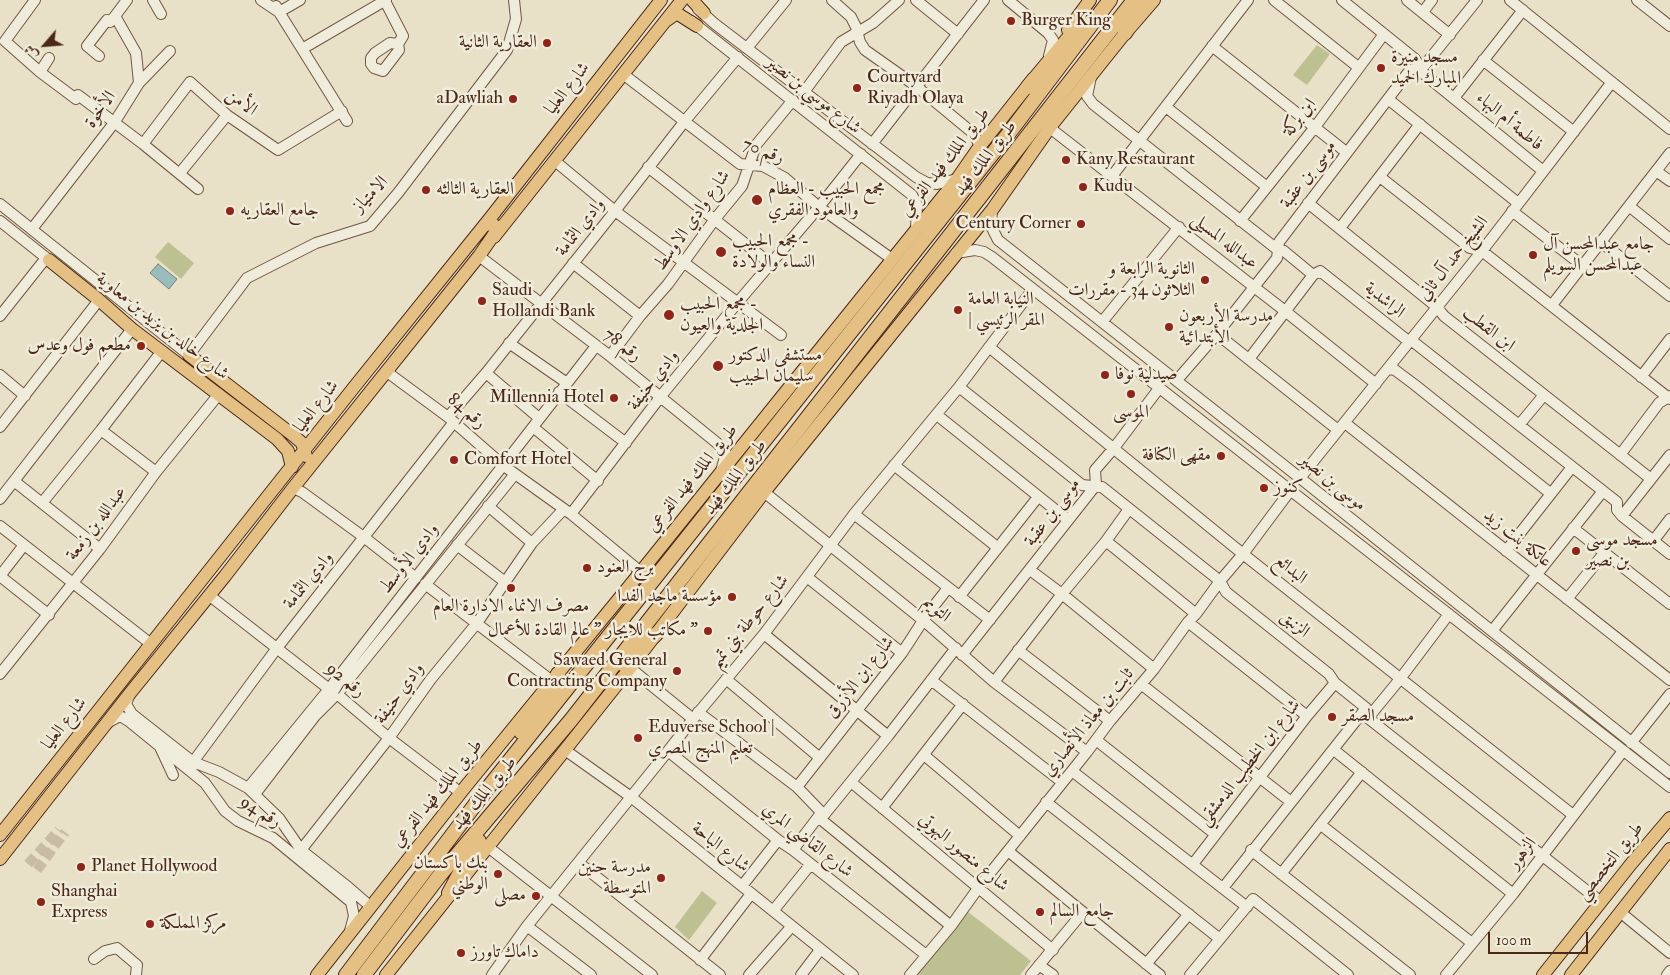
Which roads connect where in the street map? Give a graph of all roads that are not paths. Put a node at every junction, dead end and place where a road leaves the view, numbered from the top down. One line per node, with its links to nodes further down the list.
1 (35, 0): 46 (street)
2 (127, 0): 37 (street)
3 (153, 0): 36 (street)
4 (261, 0): 33 (street)
5 (273, 0): 33 (street)
6 (300, 0): 33 (street)
7 (386, 0): 47 (street); 50 (street)
8 (514, 0): 156 (street, الامتياز)
9 (690, 0): 35 (main road)
10 (786, 0): 49 (street)
11 (832, 0): 41 (street)
12 (899, 0): 41 (street)
13 (916, 0): 43 (street)
14 (984, 0): 43 (street)
15 (1008, 0): 53 (street)
16 (1090, 0): 53 (main road, طريق الملك فهد الفرعي)
17 (1100, 0): 65 (highway)
18 (1110, 0): 308 (highway, طريق الملك فهد)
19 (1134, 0): 278 (highway, طريق الملك فهد)
20 (1146, 0): 42 (highway)
21 (1154, 0): 42 (main road)
22 (1248, 0): 48 (street)
23 (1274, 0): 57 (street)
24 (1342, 0): 44 (street, فاطمة أم البهاء)
25 (1407, 0): 34 (street)
26 (1432, 0): 34 (street)
27 (1477, 0): 45 (street, موسى بن عقبة)
28 (1510, 0): 32 (street)
29 (1637, 0): 40 (street)
30 (674, 3): 38 (main road, شارع العليا); 39 (street, شارع موسي بن نصير)
31 (653, 8): 38 (main road); 112 (main road, شارع العليا)
32 (1523, 10): 56 (street); 62 (street)
33 (279, 12): 50 (street)
34 (1423, 12): 45 (street)
35 (704, 13): 49 (street, شارع موسي بن نصير)
36 (161, 14)
37 (114, 20): 52 (street); 63 (street, الأخوة)
38 (661, 25): 39 (main road); 60 (main road, شارع العليا)
39 (697, 26): 54 (street, شارع موسي بن نصير)
40 (1670, 26)
41 (858, 33): 64 (street); 66 (street)
42 (1125, 33): 61 (main road)
43 (958, 34): 64 (street)
44 (1384, 34): 57 (street, ابن بركة); 58 (street, فاطمة أم البهاء)
45 (1450, 35): 58 (street, موسى بن عقبة)
46 (2, 39): 59 (street)
47 (398, 44)
48 (1212, 46): 70 (street); 77 (street)
49 (747, 48): 66 (street, شارع موسي بن نصير)
50 (302, 49): 71 (street)
51 (170, 51): 63 (street)
52 (99, 56)
53 (1049, 56): 65 (main road, طريق الملك فهد الفرعي)
54 (738, 57): 69 (street, شارع موسي بن نصير); 74 (street, وادي الثمامة)
55 (49, 58): 59 (street)
56 (1483, 60): 67 (street); 80 (street)
57 (1358, 67): 77 (street, ابن بركة)
58 (1420, 67): 67 (street, فاطمة أم البهاء); 68 (street, موسى بن عقبة)
59 (40, 72): 75 (street)
60 (623, 74): 74 (street, رقم 70); 88 (main road, شارع العليا)
61 (1091, 77): 78 (main road); 81 (street, الراشدية)
62 (1612, 82): 79 (street); 80 (street, الشيخ حمد آل ثاني)
63 (139, 83): 75 (street, الأخوة)
64 (916, 86): 83 (street); 84 (street)
65 (1028, 87): 84 (main road, طريق الملك فهد الفرعي)
66 (804, 92): 83 (street, شارع موسي بن نصير)
67 (1454, 98): 91 (street, فاطمة أم البهاء)
68 (1388, 99): 76 (street); 85 (street, موسى بن عقبة)
69 (793, 100): 87 (street, شارع موسي بن نصير); 89 (street, شارع وادي الاوسط)
70 (1166, 107): 81 (street); 99 (street)
71 (342, 111): 72 (street, الأمن); 73 (street)
72 (227, 115): 82 (street, الأمن); 93 (street)
73 (347, 121)
74 (684, 122): 89 (street, رقم 70); 90 (street, وادي الثمامة)
75 (114, 123): 82 (street); 115 (street, الأخوة)
76 (1420, 124): 95 (street); 105 (street)
77 (1315, 127): 85 (street); 99 (street, ابن بركة)
78 (1050, 128): 94 (street, عبدالله المسيلي); 107 (main road)
79 (1670, 129)
80 (1574, 132): 91 (street, الشيخ حمد آل ثاني)
81 (1138, 141): 94 (street); 111 (street, الراشدية)
82 (143, 144): 93 (street)
83 (872, 144): 96 (street, شارع موسي بن نصير)
84 (980, 146): 97 (main road, طريق الملك فهد الفرعي)
85 (1346, 152): 102 (street, موسى بن عقبة)
86 (1670, 153): 92 (street)
87 (861, 154): 101 (street, شارع موسي بن نصير); 106 (street, وادي حنيفة)
88 (555, 161): 108 (street); 117 (main road, شارع العليا)
89 (750, 165): 106 (street, رقم 70); 109 (street, شارع وادي الاوسط)
90 (648, 167): 108 (street, وادي الثمامة); 109 (street)
91 (1543, 171): 105 (street, الشيخ حمد آل ثاني)
92 (1656, 171): 98 (street); 104 (street)
93 (180, 174): 100 (street)
94 (1112, 176): 113 (street, عبدالله المسيلي)
95 (1380, 176): 114 (street); 122 (street)
96 (916, 178): 97 (street, شارع موسي بن نصير); 101 (street)
97 (957, 179): 116 (main road, طريق الملك فهد الفرعي)
98 (1670, 181)
99 (1267, 186): 111 (street, ابن بركة)
100 (198, 189)
101 (905, 190): 116 (street, شارع موسي بن نصير)
102 (1308, 203): 114 (street, ابن القطب); 121 (street, موسى بن عقبة)
103 (0, 204): 115 (street, شارع خالد بن يزيد بن معاوية)
104 (1629, 206): 118 (street); 120 (street)
105 (1515, 207): 122 (street, الشيخ حمد آل ثاني); 131 (street)
106 (819, 208): 127 (street, رقم 70); 130 (street, وادي حنيفة)
107 (992, 210): 119 (street); 123 (main road)
108 (615, 211): 128 (street, وادي الثمامة); 129 (street)
109 (715, 219): 129 (street, شارع وادي الاوسط); 130 (street)
110 (0, 221): 126 (street, شارع خالد بن يزيد بن معاوية)
111 (1240, 221): 121 (street, الراشدية)
112 (486, 224): 117 (main road); 187 (main road, شارع العليا)
113 (1178, 227): 135 (street, عبدالله المسيلي); 146 (street)
114 (1340, 228): 142 (street, ابن القطب)
115 (32, 229): 132 (street, شارع خالد بن يزيد بن معاوية)
116 (916, 229): 127 (main road, طريق الملك فهد الفرعي)
117 (492, 239): 124 (main road, شارع العليا)
118 (1670, 239)
119 (998, 240): 125 (street); 146 (street, موسى بن نصير)
120 (1601, 242): 131 (street); 137 (street)
121 (1278, 250): 133 (street, الراشدية); 135 (street, موسى بن عقبة)
122 (1482, 251): 141 (street); 142 (street, الشيخ حمد آل ثاني)
123 (956, 252): 125 (street); 207 (main road)
124 (479, 256): 140 (street, رقم 78); 160 (main road, شارع العليا)
125 (992, 257): 136 (street)
126 (47, 259): 134 (main road, شارع خالد بن يزيد بن معاوية); 144 (street)
127 (892, 259): 196 (main road, طريق الملك فهد الفرعي)
128 (573, 263): 140 (street, وادي الثمامة); 145 (street)
129 (684, 263): 139 (street); 145 (street, شارع وادي الاوسط)
130 (771, 264): 139 (street, وادي حنيفة)
131 (1583, 266): 141 (street)
132 (86, 274): 134 (main road); 156 (street, شارع خالد بن يزيد بن معاوية)
133 (1313, 274): 143 (street); 151 (street, الراشدية)
134 (77, 284): 138 (main road, شارع خالد بن يزيد بن معاوية)
135 (1254, 287): 143 (street, عبدالله المسيلي); 148 (street, موسى بن عقبة)
136 (1033, 289): 154 (street, شارع حوطة بني تميم); 168 (street)
137 (1670, 296)
138 (99, 300): 147 (main road, شارع خالد بن يزيد بن معاوية); 172 (street)
139 (738, 302): 149 (street); 173 (street, وادي حنيفة)
140 (541, 305): 152 (street, وادي الثمامة); 153 (street, رقم 78)
141 (1552, 306): 163 (street)
142 (1437, 307): 151 (street, الشيخ حمد آل ثاني); 171 (street, ابن القطب)
143 (1285, 311): 158 (street); 166 (street, عبدالله المسيلي)
144 (0, 316)
145 (640, 316): 157 (street, شارع وادي الاوسط)
146 (1102, 322): 164 (street, موسى بن نصير)
147 (132, 330): 155 (main road, شارع خالد بن يزيد بن معاوية); 201 (street)
148 (1217, 334): 158 (street, عاتكة بنت زيد); 164 (street, موسى بن عقبة)
149 (781, 335)
150 (1670, 339): 163 (street)
151 (1411, 340): 159 (street, الشيخ حمد آل ثاني); 178 (street, الراشدية)
152 (509, 343): 161 (street, وادي الثمامة); 165 (street)
153 (596, 346): 157 (street, رقم 78); 165 (street, وادي الأوسط)
154 (989, 348): 167 (street, شارع حوطة بني تميم); 186 (street, البدائع)
155 (162, 351): 170 (main road, شارع خالد بن يزيد بن معاوية); 182 (street)
156 (189, 355): 183 (main road, شارع خالد بن يزيد بن معاوية)
157 (610, 356): 173 (street, رقم 78)
158 (1249, 359): 180 (street, عاتكة بنت زيد)
159 (1389, 369): 166 (street, الشيخ حمد آل ثاني); 208 (street)
160 (387, 372): 177 (street, رقم 84); 197 (main road, شارع العليا)
161 (486, 374): 176 (street); 177 (street, وادي الثمامة)
162 (0, 375): 172 (street)
163 (1641, 377): 174 (street)
164 (1177, 380): 185 (street, موسى بن نصير)
165 (567, 383): 169 (street, وادي الأوسط)
166 (1376, 384): 180 (street, الشيخ حمد آل ثاني)
167 (959, 387): 175 (street, شارع حوطة بني تميم); 203 (street, الزنبق)
168 (1160, 387): 186 (street, موسى بن عقبة); 190 (street)
169 (559, 392): 176 (street, وادي الأوسط); 184 (street)
170 (219, 394): 183 (main road, شارع خالد بن يزيد بن معاوية); 195 (street, عبدالله بن زمعة)
171 (1544, 395): 178 (street); 188 (street, ابن القطب)
172 (25, 396): 181 (street)
173 (661, 396): 184 (street, وادي حنيفة); 196 (street, رقم 78)
174 (1669, 397): 188 (street)
175 (937, 415): 191 (street, شارع حوطة بني تميم); 209 (street)
176 (539, 418): 179 (street, وادي الأوسط)
177 (451, 419): 192 (street, رقم 84); 223 (street, وادي الثمامة)
178 (1520, 426): 193 (street, الراشدية)
179 (533, 427): 192 (street, وادي الأوسط); 202 (street)
180 (1342, 427): 199 (street, الشيخ حمد آل ثاني); 232 (street, عاتكة بنت زيد)
181 (0, 428)
182 (101, 430): 195 (street); 211 (street)
183 (281, 435): 187 (main road); 194 (main road, شارع خالد بن يزيد بن معاوية)
184 (626, 443): 202 (street, وادي حنيفة)
185 (1259, 446): 190 (street); 199 (street, موسى بن نصير)
186 (1114, 448): 203 (street, موسى بن عقبة); 234 (street, البدائع)
187 (304, 451): 194 (main road, شارع العليا); 197 (main road)
188 (1620, 455): 200 (street, ابن القطب)
189 (1670, 455): 200 (street)
190 (1250, 457): 205 (street)
191 (894, 465): 215 (street, شارع حوطة بني تميم); 230 (street)
192 (504, 466): 198 (street, رقم 84); 241 (street, وادي الأوسط)
193 (1572, 466): 206 (street, الراشدية); 208 (street)
194 (292, 467): 261 (main road, شارع العليا)
195 (156, 472): 231 (street, عبدالله بن زمعة)
196 (720, 473): 237 (main road, طريق الملك فهد الفرعي)
197 (306, 474): 204 (main road, شارع العليا)
198 (515, 474): 212 (street, وادي الأوسط); 214 (street, رقم 84)
199 (1300, 478): 217 (street, موسى بن نصير)
200 (1651, 479): 216 (street)
201 (14, 481): 210 (street); 211 (street)
202 (598, 481): 214 (street, وادي حنيفة)
203 (1096, 485): 213 (street, الزنبق); 219 (street, موسى بن عقبة)
204 (293, 488): 223 (street); 247 (main road, شارع العليا)
205 (1290, 490): 222 (street); 234 (street, ثابت بن معاذ الأنصاري)
206 (1603, 491): 216 (street, الراشدية); 221 (street)
207 (764, 492): 229 (street, التويم); 259 (main road)
208 (1550, 493): 232 (street)
209 (1038, 497): 219 (street); 230 (street)
210 (0, 499)
211 (42, 503): 231 (street)
212 (488, 506): 226 (street); 228 (street, وادي الأوسط)
213 (1129, 510): 225 (street); 242 (street, الزنبق)
214 (567, 512): 226 (street, وادي حنيفة); 237 (street, رقم 84)
215 (854, 514): 229 (street, شارع حوطة بني تميم); 245 (street)
216 (1622, 516): 224 (street, الراشدية)
217 (1351, 519): 222 (street); 258 (street, موسى بن نصير)
218 (1670, 519): 224 (street)
219 (1068, 520): 236 (street, موسى بن عقبة)
220 (0, 526): 227 (street)
221 (1574, 528): 233 (street); 238 (street)
222 (1343, 530): 252 (street)
223 (364, 538): 241 (street); 262 (street, وادي الثمامة)
224 (1654, 540): 235 (street, الراشدية)
225 (1106, 541): 246 (street); 251 (street)
226 (532, 543): 243 (street, وادي حنيفة)
227 (24, 545): 239 (street); 244 (street)
228 (457, 545): 241 (street, وادي الأوسط); 243 (street)
229 (831, 546): 240 (street, شارع حوطة بني تميم); 255 (street, التويم)
230 (997, 547): 248 (street)
231 (100, 549): 244 (street, عبدالله بن زمعة)
232 (1506, 551): 238 (street, عاتكة بنت زيد)
233 (1605, 552): 249 (street); 250 (street)
234 (1243, 554): 242 (street, ثابت بن معاذ الأنصاري); 271 (street, البدائع)
235 (1670, 554)
236 (1030, 570): 246 (street); 254 (street, موسى بن عقبة)
237 (640, 572): 269 (main road, طريق الملك فهد الفرعي)
238 (1536, 575): 249 (street, عاتكة بنت زيد); 258 (street)
239 (0, 576): 253 (street)
240 (807, 577): 260 (street, شارع حوطة بني تميم); 265 (street)
241 (420, 581): 257 (street); 280 (street, وادي الأوسط)
242 (1220, 581): 251 (street, ثابت بن معاذ الأنصاري); 276 (street, الزنبق)
243 (505, 582): 257 (street, وادي حنيفة)
244 (72, 583): 253 (street, عبدالله بن زمعة); 261 (street)
245 (948, 588): 248 (street); 255 (street, شارع ابن الأزرق)
246 (1062, 594): 263 (street); 267 (street)
247 (210, 596): 262 (street, رقم 92); 279 (main road, شارع العليا)
248 (959, 596): 254 (street)
249 (1567, 600): 273 (street, عاتكة بنت زيد)
250 (1670, 604)
251 (1196, 614): 256 (street, ثابت بن معاذ الأنصاري)
252 (1449, 614): 271 (street); 297 (street)
253 (49, 615): 268 (street, عبدالله بن زمعة)
254 (990, 620): 264 (street, موسى بن عقبة)
255 (924, 621): 264 (street, التويم); 265 (street, شارع ابن الأزرق)
256 (1188, 622): 267 (street, ثابت بن معاذ الأنصاري); 286 (street)
257 (477, 623): 269 (street); 290 (street, وادي حنيفة)
258 (1492, 631): 292 (street, موسى بن نصير)
259 (656, 634): 266 (main road); 278 (highway)
260 (764, 634): 270 (street, شارع حوطة بني تميم); 283 (street)
261 (151, 644): 274 (main road, شارع العليا)
262 (277, 648): 280 (street, رقم 92); 301 (street, وادي الثمامة)
263 (1018, 650): 275 (street); 287 (street)
264 (959, 652): 272 (street, موسى بن عقبة); 275 (street, التويم)
265 (902, 653): 283 (street, شارع ابن الأزرق)
266 (630, 668): 285 (street); 294 (main road)
267 (1154, 669): 277 (street, ثابت بن معاذ الأنصاري)
268 (0, 674)
269 (555, 678): 308 (highway); 315 (main road, طريق الملك فهد الفرعي)
270 (726, 678): 285 (street, شارع حوطة بني تميم); 300 (street)
271 (1400, 679): 284 (street); 321 (street, البدائع)
272 (931, 680): 282 (street); 289 (street, موسى بن عقبة)
273 (1670, 680)
274 (121, 682): 279 (main road); 327 (main road, شارع العليا)
275 (994, 682): 298 (street, التويم)
276 (1335, 683): 284 (street, الزنبق); 286 (street, شارع ابن الخطيب الدمشقي)
277 (1141, 684): 287 (street, ثابت بن معاذ الأنصاري); 307 (street)
278 (593, 691): 320 (highway, طريق الملك فهد)
279 (131, 692): 288 (main road, شارع العليا); 301 (street, رقم 94)
280 (333, 692): 290 (street, رقم 92); 314 (street, وادي الأوسط)
281 (1670, 694): 292 (street)
282 (963, 704): 299 (street); 310 (street)
283 (857, 710): 289 (street); 300 (street, شارع ابن الأزرق)
284 (1367, 713): 295 (street); 337 (street, الزنبق)
285 (695, 716): 296 (street, شارع حوطة بني تميم); 311 (street)
286 (1307, 716): 307 (street, شارع ابن الخطيب الدمشقي)
287 (1110, 721): 291 (street, ثابت بن معاذ الأنصاري)
288 (108, 722): 293 (street, رقم 94); 338 (main road, شارع العليا)
289 (888, 736): 309 (street, موسى بن عقبة)
290 (389, 738): 315 (street, رقم 92); 333 (street, وادي حنيفة)
291 (1096, 740): 298 (street, ثابت بن معاذ الأنصاري); 326 (street)
292 (1631, 743): 305 (street, موسى بن نصير)
293 (160, 746): 306 (street); 313 (street, رقم 94)
294 (565, 750): 316 (street, شارع الباحة); 331 (main road)
295 (1334, 750): 304 (street); 318 (street)
296 (668, 751): 316 (street, شارع حوطة بني تميم); 330 (street, شارع القاضي المري)
297 (1623, 751): 312 (street); 321 (street, الزهور)
298 (1087, 752): 302 (street, ثابت بن معاذ الأنصاري)
299 (924, 755): 319 (street); 328 (street)
300 (820, 758): 311 (street, شارع ابن الأزرق)
301 (193, 762): 303 (street, رقم 94)
302 (1072, 771): 310 (street, ثابت بن معاذ الأنصاري); 341 (street)
303 (219, 772): 313 (street); 314 (street, رقم 94)
304 (1362, 772): 325 (street); 350 (street)
305 (1670, 774)
306 (173, 775)
307 (1259, 777): 318 (street); 326 (street, شارع ابن الخطيب الدمشقي)
308 (495, 780): 376 (highway, طريق الملك فهد)
309 (851, 782): 319 (street, شارع منصور البهوتي); 322 (street, موسى بن عقبة)
310 (1062, 782): 317 (street, ثابت بن معاذ الأنصاري)
311 (797, 787): 322 (street)
312 (1670, 787)
313 (207, 788): 329 (street, رقم 94)
314 (251, 791): 323 (street, رقم 94)
315 (460, 793): 354 (main road, طريق الملك فهد الفرعي)
316 (631, 797): 339 (street, شارع حوطة بني تميم); 344 (street, شارع الباحة)
317 (1046, 802): 328 (street, ثابت بن معاذ الأنصاري); 358 (street)
318 (1291, 802): 335 (street)
319 (882, 808): 346 (street, شارع منصور البهوتي)
320 (496, 810): 348 (highway); 377 (highway, طريق الملك فهد)
321 (1573, 815): 337 (street, الزهور)
322 (821, 816): 334 (street, موسى بن عقبة); 361 (street)
323 (279, 818): 329 (street); 333 (street, رقم 94)
324 (1668, 820): 352 (main road, طريق التخصصي)
325 (1321, 825): 343 (street); 364 (street)
326 (1215, 834): 341 (street, شارع ابن الخطيب الدمشقي)
327 (0, 835)
328 (1020, 836): 336 (street, ثابت بن معاذ الأنصاري)
329 (273, 838): 342 (street, رقم 94)
330 (778, 840): 334 (street, شارع القاضي المري); 344 (street)
331 (488, 846): 348 (main road); 351 (street)
332 (1670, 849): 357 (main road)
333 (301, 850): 345 (street, رقم 94)
334 (793, 850): 340 (street, شارع القاضي المري)
335 (1251, 850): 343 (street); 347 (street)
336 (1008, 851): 346 (street, ثابت بن معاذ الأنصاري); 356 (street)
337 (1544, 855): 350 (street, الزهور); 352 (street, الزنبق)
338 (0, 858)
339 (579, 863): 351 (street, شارع حوطة بني تميم); 370 (street)
340 (810, 864): 355 (street); 368 (street, شارع القاضي المري)
341 (1193, 864): 347 (street)
342 (317, 873): 345 (street); 362 (street, رقم 94)
343 (1281, 874): 392 (street)
344 (742, 886): 349 (street, شارع الباحة)
345 (348, 887): 354 (street, رقم 94)
346 (978, 887): 361 (street, ثابت بن معاذ الأنصاري); 366 (street, شارع منصور البهوتي)
347 (1223, 888): 353 (street)
348 (449, 893): 378 (main road)
349 (752, 894): 355 (street, شارع الباحة); 370 (street)
350 (1513, 894): 364 (street, الزهور)
351 (551, 896): 359 (street, شارع حوطة بني تميم); 381 (street)
352 (1601, 902): 394 (main road, طريق التخصصي)
353 (1250, 903): 363 (street); 391 (street)
354 (371, 907): 362 (main road, طريق الملك فهد الفرعي)
355 (773, 911): 360 (street, شارع الباحة)
356 (1083, 912): 366 (street); 372 (street)
357 (1620, 912): 367 (street); 395 (main road)
358 (1189, 914): 363 (street); 372 (street)
359 (527, 926): 379 (street, شارع حوطة بني تميم); 380 (street)
360 (792, 926): 365 (street, شارع الباحة); 383 (street)
361 (951, 926): 368 (street, ثابت بن معاذ الأنصاري)
362 (350, 932): 375 (main road, طريق الملك فهد الفرعي)
363 (1220, 939): 390 (street)
364 (1472, 943): 393 (street, الزهور)
365 (820, 950): 384 (street); 385 (street, شارع الباحة)
366 (1053, 950): 371 (street)
367 (1670, 953)
368 (926, 955): 386 (street, ثابت بن معاذ الأنصاري)
369 (94, 959): 374 (street)
370 (700, 960): 382 (street)
371 (1039, 964): 387 (street); 388 (street)
372 (1146, 964): 389 (street)
373 (1670, 971): 396 (street)
374 (136, 975)
375 (316, 975)
376 (346, 975)
377 (364, 975)
378 (386, 975)
379 (492, 975)
380 (591, 975)
381 (652, 975)
382 (720, 975)
383 (749, 975)
384 (800, 975)
385 (852, 975)
386 (910, 975)
387 (1031, 975)
388 (1053, 975)
389 (1160, 975)
390 (1190, 975)
391 (1348, 975)
392 (1410, 975)
393 (1446, 975)
394 (1543, 975)
395 (1571, 975)
396 (1667, 975)

